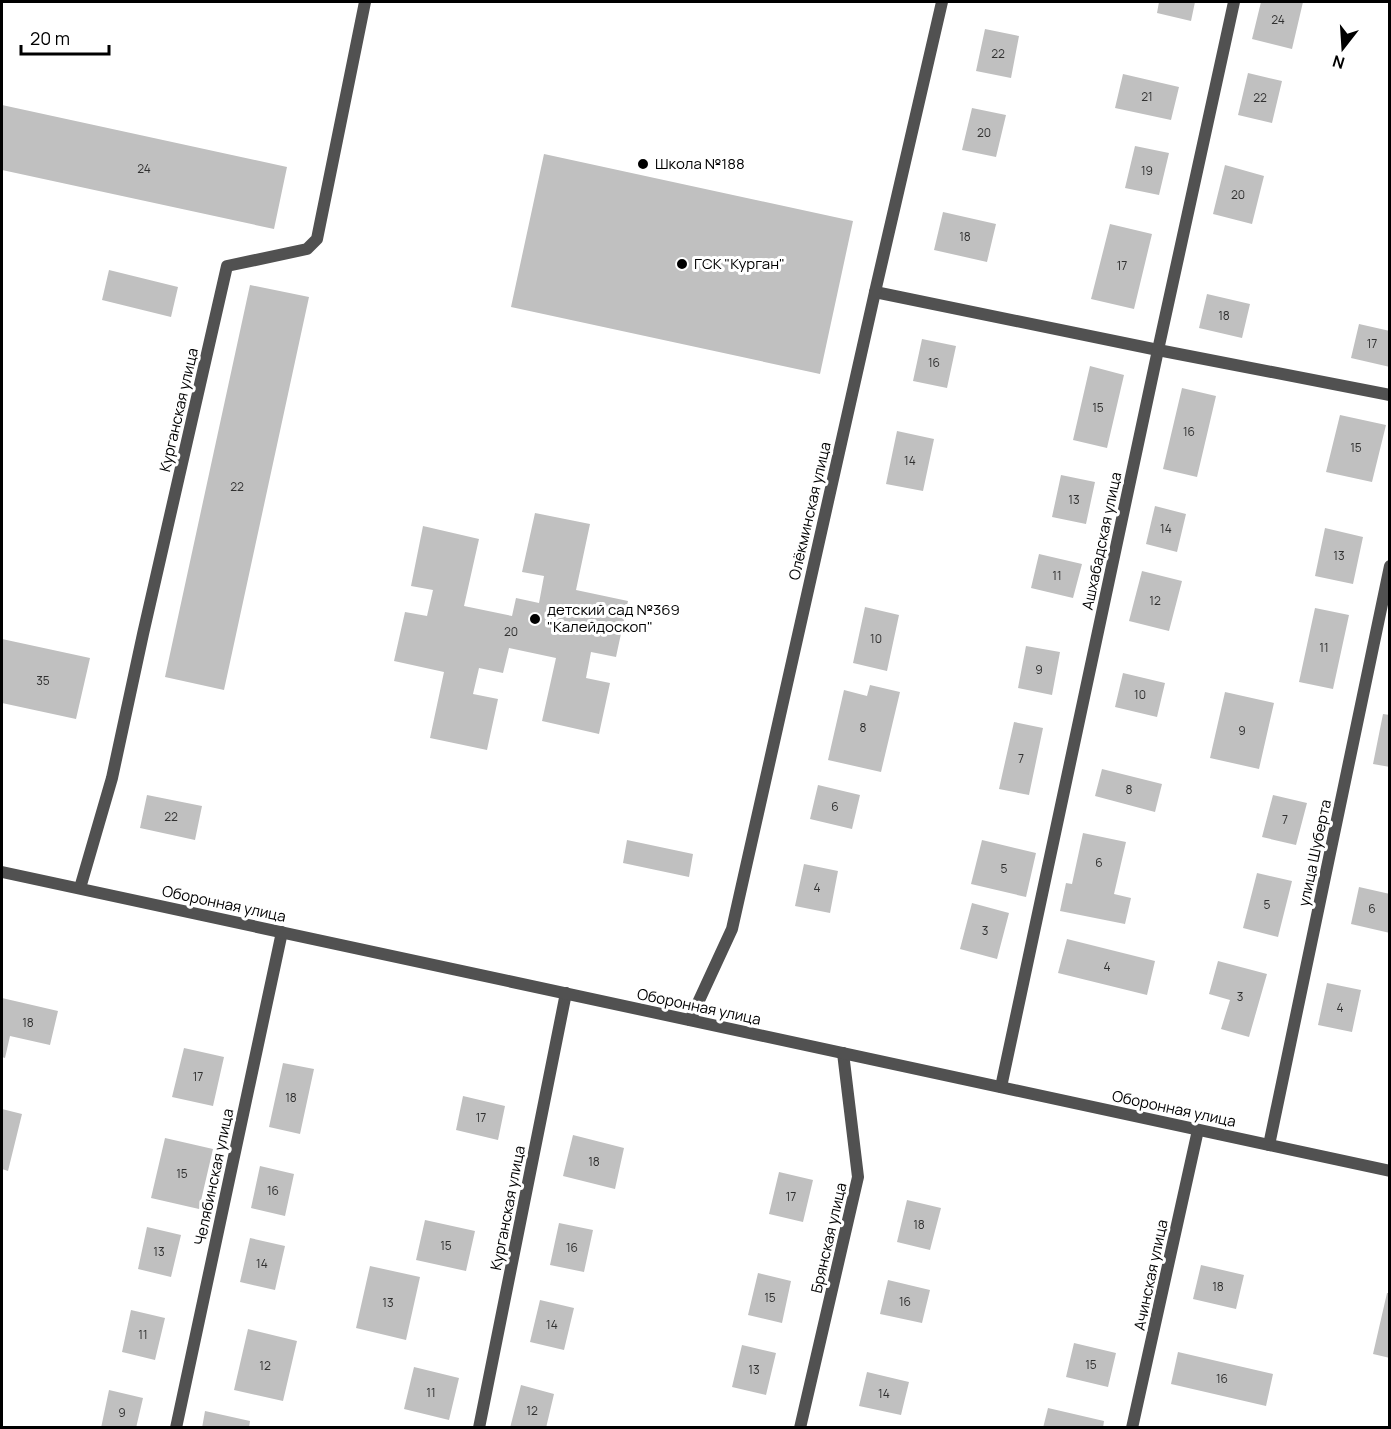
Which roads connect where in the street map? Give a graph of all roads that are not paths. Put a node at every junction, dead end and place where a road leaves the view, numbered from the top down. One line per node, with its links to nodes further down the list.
1 (365, 2): 9 (street, Курганская улица)
2 (942, 2): 4 (street, Олёкминская улица)
3 (1234, 2): 5 (street, Ашхабадская улица)
4 (875, 292): 5 (street); 12 (street, Олёкминская улица)
5 (1158, 350): 6 (street); 14 (street, Ашхабадская улица)
6 (1389, 395)
7 (1389, 566): 16 (street, улица Шуберта)
8 (2, 872): 9 (street, Оборонная улица)
9 (80, 888): 10 (street, Оборонная улица)
10 (282, 932): 11 (street, Оборонная улица); 18 (street, Челябинская улица)
11 (566, 993): 12 (street, Оборонная улица); 19 (street, Курганская улица)
12 (690, 1020): 13 (street, Оборонная улица)
13 (843, 1053): 14 (street, Оборонная улица); 20 (street, Брянская улица)
14 (1001, 1087): 15 (street, Оборонная улица)
15 (1198, 1130): 16 (street, Оборонная улица); 21 (street, Ачинская улица)
16 (1269, 1145): 17 (street, Оборонная улица)
17 (1389, 1171)
18 (176, 1428)
19 (479, 1428)
20 (800, 1428)
21 (1132, 1428)

